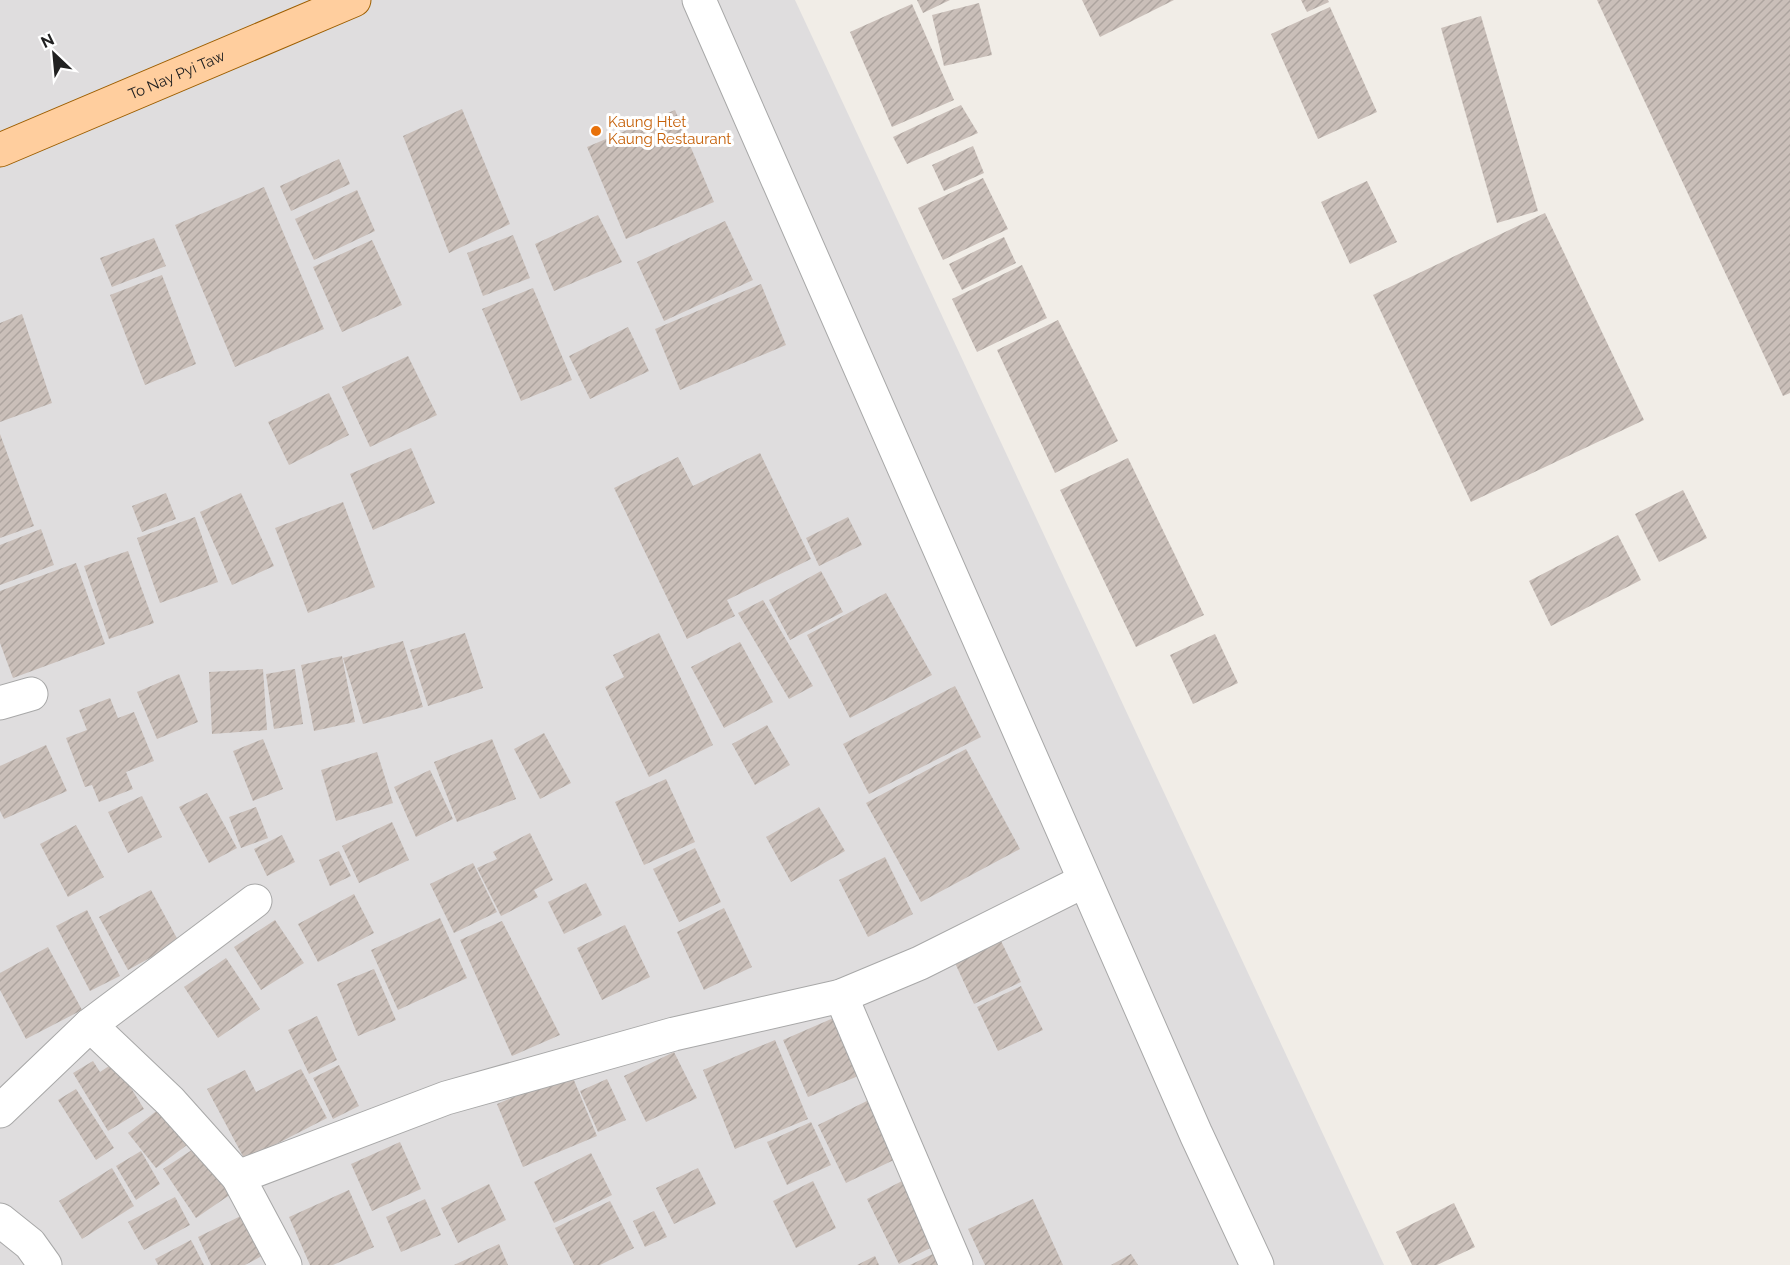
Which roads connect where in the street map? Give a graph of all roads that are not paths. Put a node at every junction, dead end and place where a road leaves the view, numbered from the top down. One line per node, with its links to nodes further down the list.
1 (354, 0): 3 (main road, To Nay Pyi Taw)
2 (699, 0): 6 (street)
3 (0, 150)
4 (31, 694): 5 (street)
5 (0, 703)
6 (1084, 881): 8 (street); 16 (street)
7 (255, 901): 9 (street)
8 (841, 996): 11 (street); 15 (street)
9 (90, 1025): 10 (street); 11 (street)
10 (0, 1111)
11 (238, 1177): 14 (street)
12 (0, 1220): 13 (street)
13 (45, 1265)
14 (285, 1265)
15 (956, 1265)
16 (1257, 1265)

